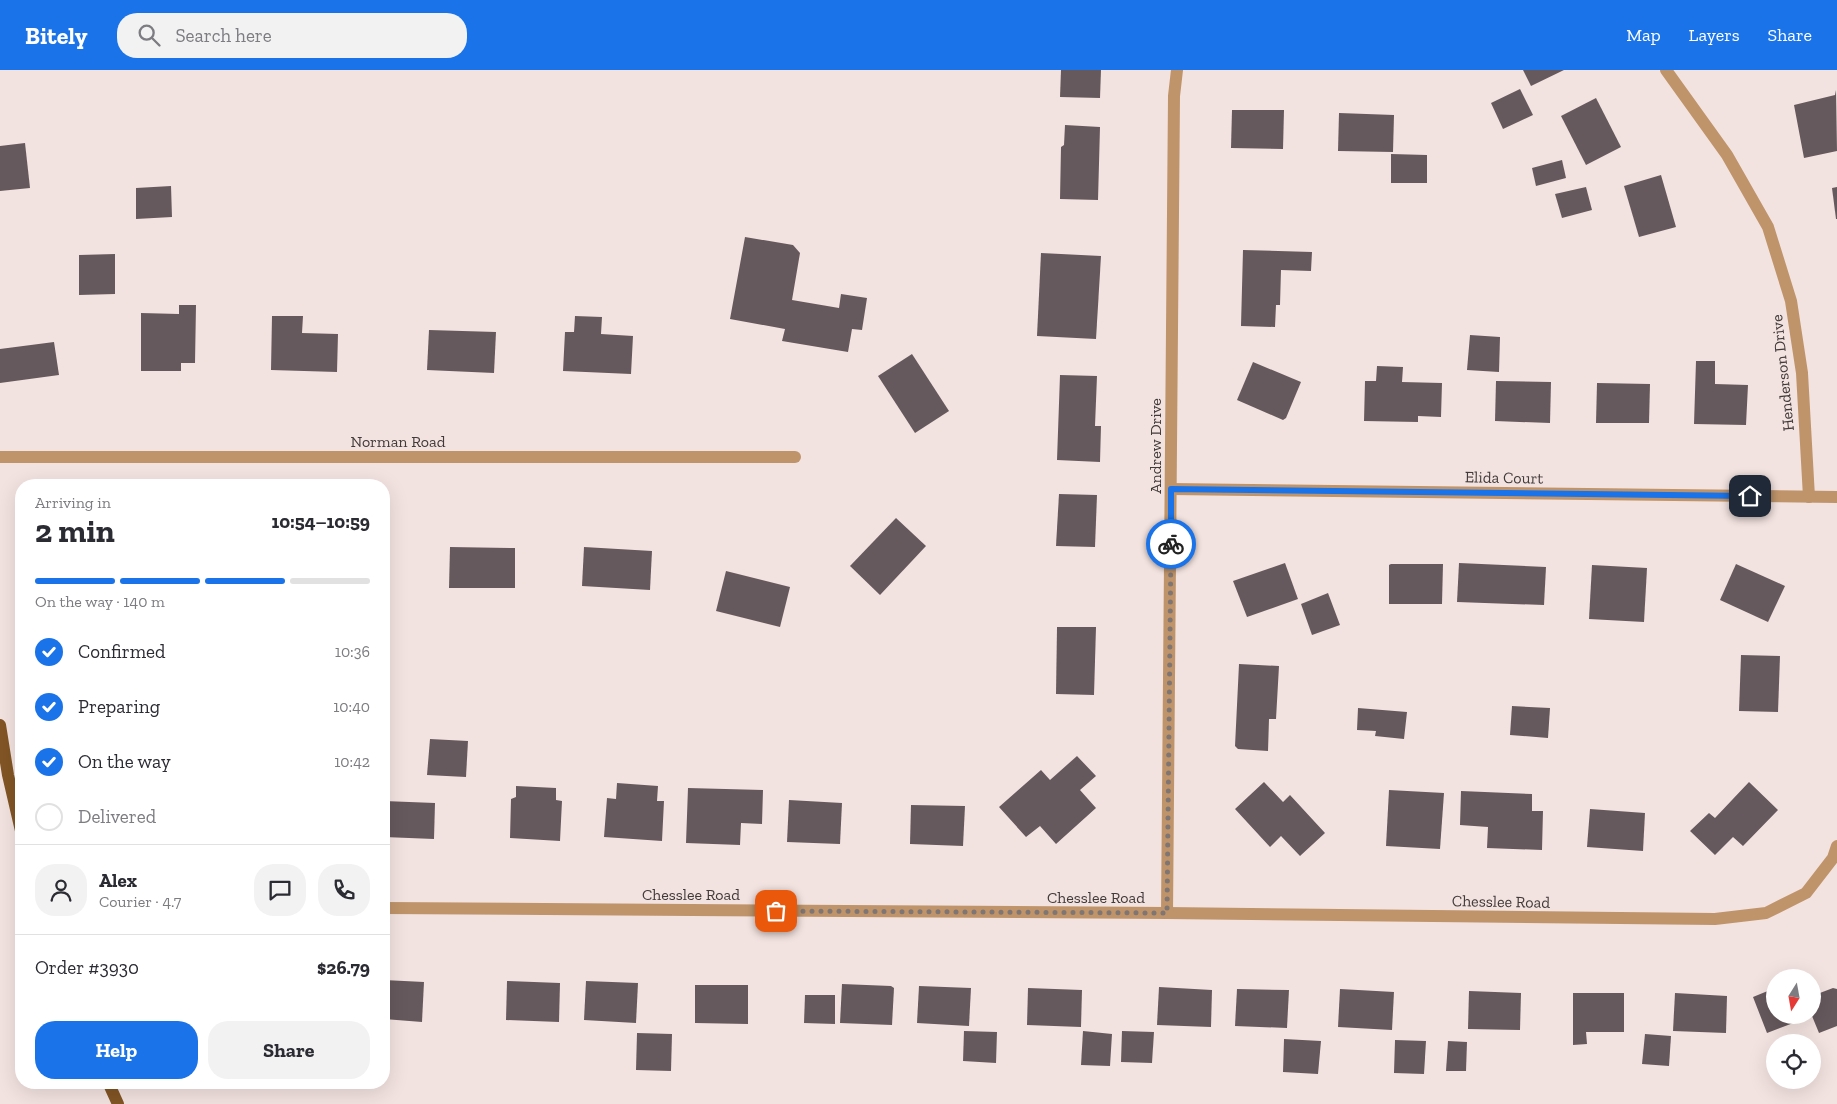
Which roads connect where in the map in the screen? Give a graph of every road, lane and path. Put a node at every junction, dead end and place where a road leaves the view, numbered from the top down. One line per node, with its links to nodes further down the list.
1 (1177, 70): 5 (street, Andrew Drive)
2 (1666, 70): 6 (street, Henderson Drive)
3 (0, 457): 4 (street, Norman Road)
4 (795, 457)
5 (1171, 489): 6 (street, Elida Court); 12 (street, Andrew Drive)
6 (1809, 497): 7 (street, Elida Court)
7 (1837, 497)
8 (0, 725): 9 (main road)
9 (15, 805)
10 (1837, 846): 12 (street, Chesslee Road)
11 (390, 908): 12 (street, Chesslee Road)
12 (1167, 913)
13 (111, 1089): 14 (main road)
14 (118, 1104)

